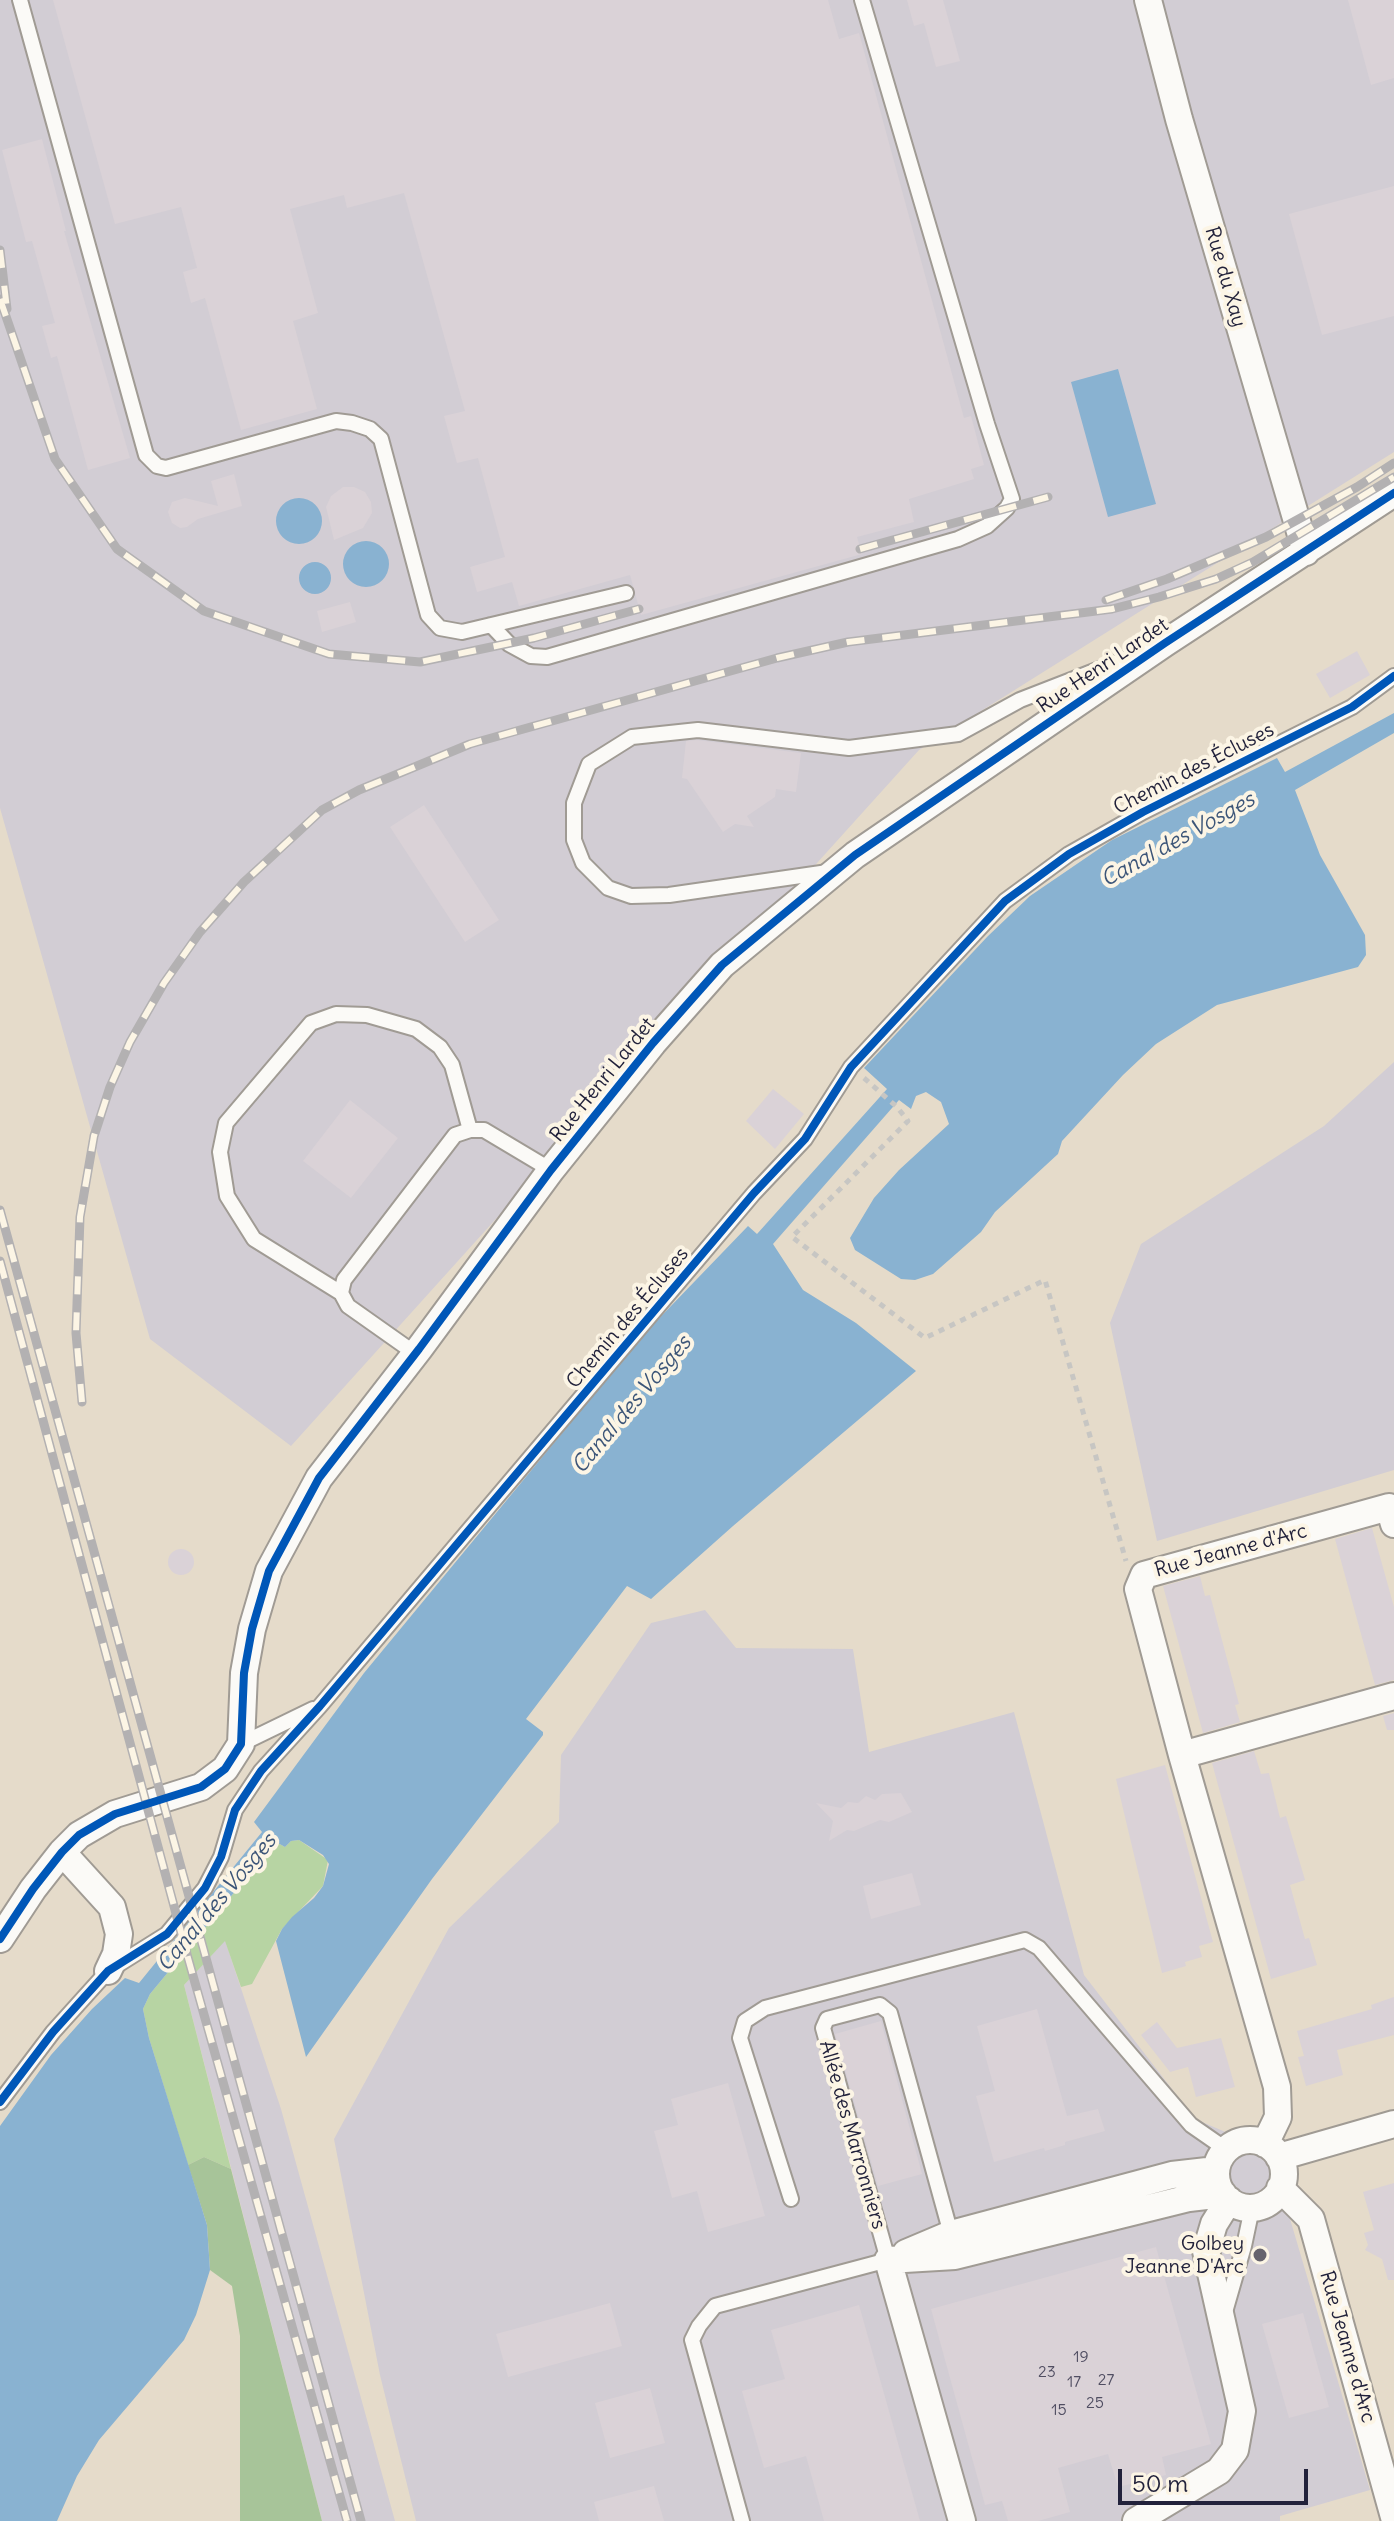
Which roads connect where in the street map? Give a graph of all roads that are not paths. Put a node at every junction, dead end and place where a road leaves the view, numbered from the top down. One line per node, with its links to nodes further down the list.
1 (20, 0): 7 (lane)
2 (862, 0): 7 (lane)
3 (1148, 0): 5 (street, Rue du Xay)
4 (1394, 493): 5 (street, Rue Henri Lardet)
5 (1306, 552): 8 (street, Rue Henri Lardet)
6 (626, 593): 7 (lane)
7 (491, 625)
8 (1165, 643): 10 (street, Rue Henri Lardet); 10 (lane)
9 (1394, 676): 17 (lane, Chemin des Écluses)
10 (836, 871): 12 (street, Rue Henri Lardet)
11 (470, 1130): 12 (lane); 13 (lane); 13 (lane)
12 (551, 1170): 14 (street, Rue Henri Lardet)
13 (341, 1293): 14 (lane)
14 (416, 1354): 18 (street, Rue Henri Lardet)
15 (1392, 1512): 19 (street, Rue Jeanne d'Arc)
16 (1394, 1696): 19 (street)
17 (320, 1706): 18 (lane); 22 (lane, Chemin des Écluses)
18 (241, 1744): 20 (street)
19 (1182, 1755): 25 (street, Rue Jeanne d'Arc)
20 (62, 1852): 21 (street); 22 (street)
21 (0, 1939)
22 (108, 1971): 23 (lane, Chemin des Écluses)
23 (0, 2102)
24 (1394, 2124): 25 (street)
25 (1272, 2150): 26 (street); 27 (street)
26 (1229, 2184): 27 (street); 28 (lane); 29 (street); 30 (street); 31 (lane); 31 (street)
27 (1280, 2188): 32 (street, Rue Jeanne d'Arc)
28 (791, 2199)
29 (951, 2234): 30 (street); 30 (lane, Allée des Marronniers)
30 (888, 2260): 33 (lane); 34 (street, Allée des Marronniers)
31 (1221, 2325): 35 (street)
32 (1394, 2517)
33 (742, 2521)
34 (962, 2521)
35 (1136, 2521)

